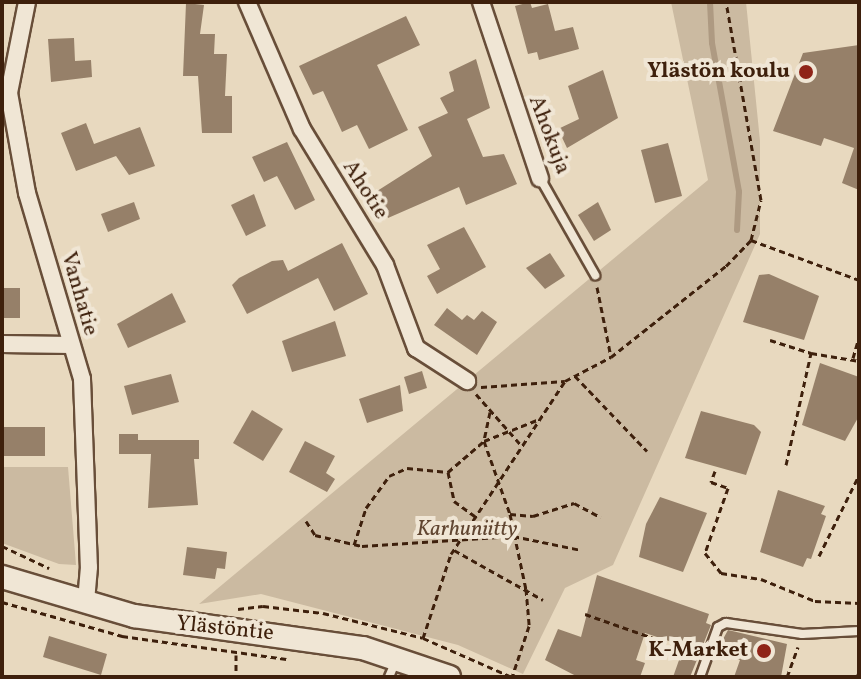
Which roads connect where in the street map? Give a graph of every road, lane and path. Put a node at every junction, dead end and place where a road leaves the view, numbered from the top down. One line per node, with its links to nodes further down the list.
1 (27, 2): 5 (street, Vanhatie)
2 (247, 2): 19 (street, Ahotie)
3 (481, 2): 6 (street, Ahokuja)
4 (726, 2): 7 (path)
5 (5, 93): 13 (street, Vanhatie)
6 (540, 178): 8 (lane, Ahokuja)
7 (751, 240): 9 (path); 15 (path)
8 (595, 275): 15 (path)
9 (859, 280)
10 (859, 337): 16 (path)
11 (770, 340): 14 (path)
12 (2, 344): 13 (street)
13 (71, 345): 45 (street, Vanhatie)
14 (811, 353): 16 (path); 27 (path)
15 (611, 357): 18 (path)
16 (853, 358): 17 (path)
17 (859, 361)
18 (575, 376): 20 (path); 26 (path)
19 (467, 381): 20 (path); 21 (path)
20 (565, 381): 22 (path)
21 (490, 412): 23 (path); 24 (path)
22 (538, 420): 23 (path); 25 (path)
23 (509, 433): 24 (path); 25 (path)
24 (484, 441): 29 (path); 31 (path)
25 (521, 445): 31 (path)
26 (647, 451)
27 (786, 465)
28 (715, 471): 46 (path)
29 (448, 472): 33 (path); 38 (path)
30 (859, 475): 41 (path)
31 (495, 483): 32 (path); 33 (path)
32 (510, 514): 34 (path); 36 (path)
33 (475, 516): 37 (path)
34 (600, 517)
35 (306, 521): 38 (path)
36 (513, 536): 37 (path); 40 (path); 43 (path)
37 (461, 539): 38 (path); 39 (path)
38 (354, 545)
39 (454, 550): 43 (path); 50 (path)
40 (581, 550)
41 (819, 556)
42 (2, 577): 45 (main road, Ylästöntie)
43 (526, 589): 44 (path); 56 (path)
44 (543, 600)
45 (86, 603): 53 (main road, Ylästöntie)
46 (859, 603)
47 (585, 614): 52 (path)
48 (859, 631): 49 (lane)
49 (802, 634): 52 (lane); 58 (path)
50 (423, 638)
51 (236, 655): 54 (path)
52 (708, 657): 57 (lane)
53 (400, 668): 55 (main road, Ylästöntie)
54 (236, 677)
55 (449, 677)
56 (512, 677)
57 (700, 677)
58 (787, 677)

